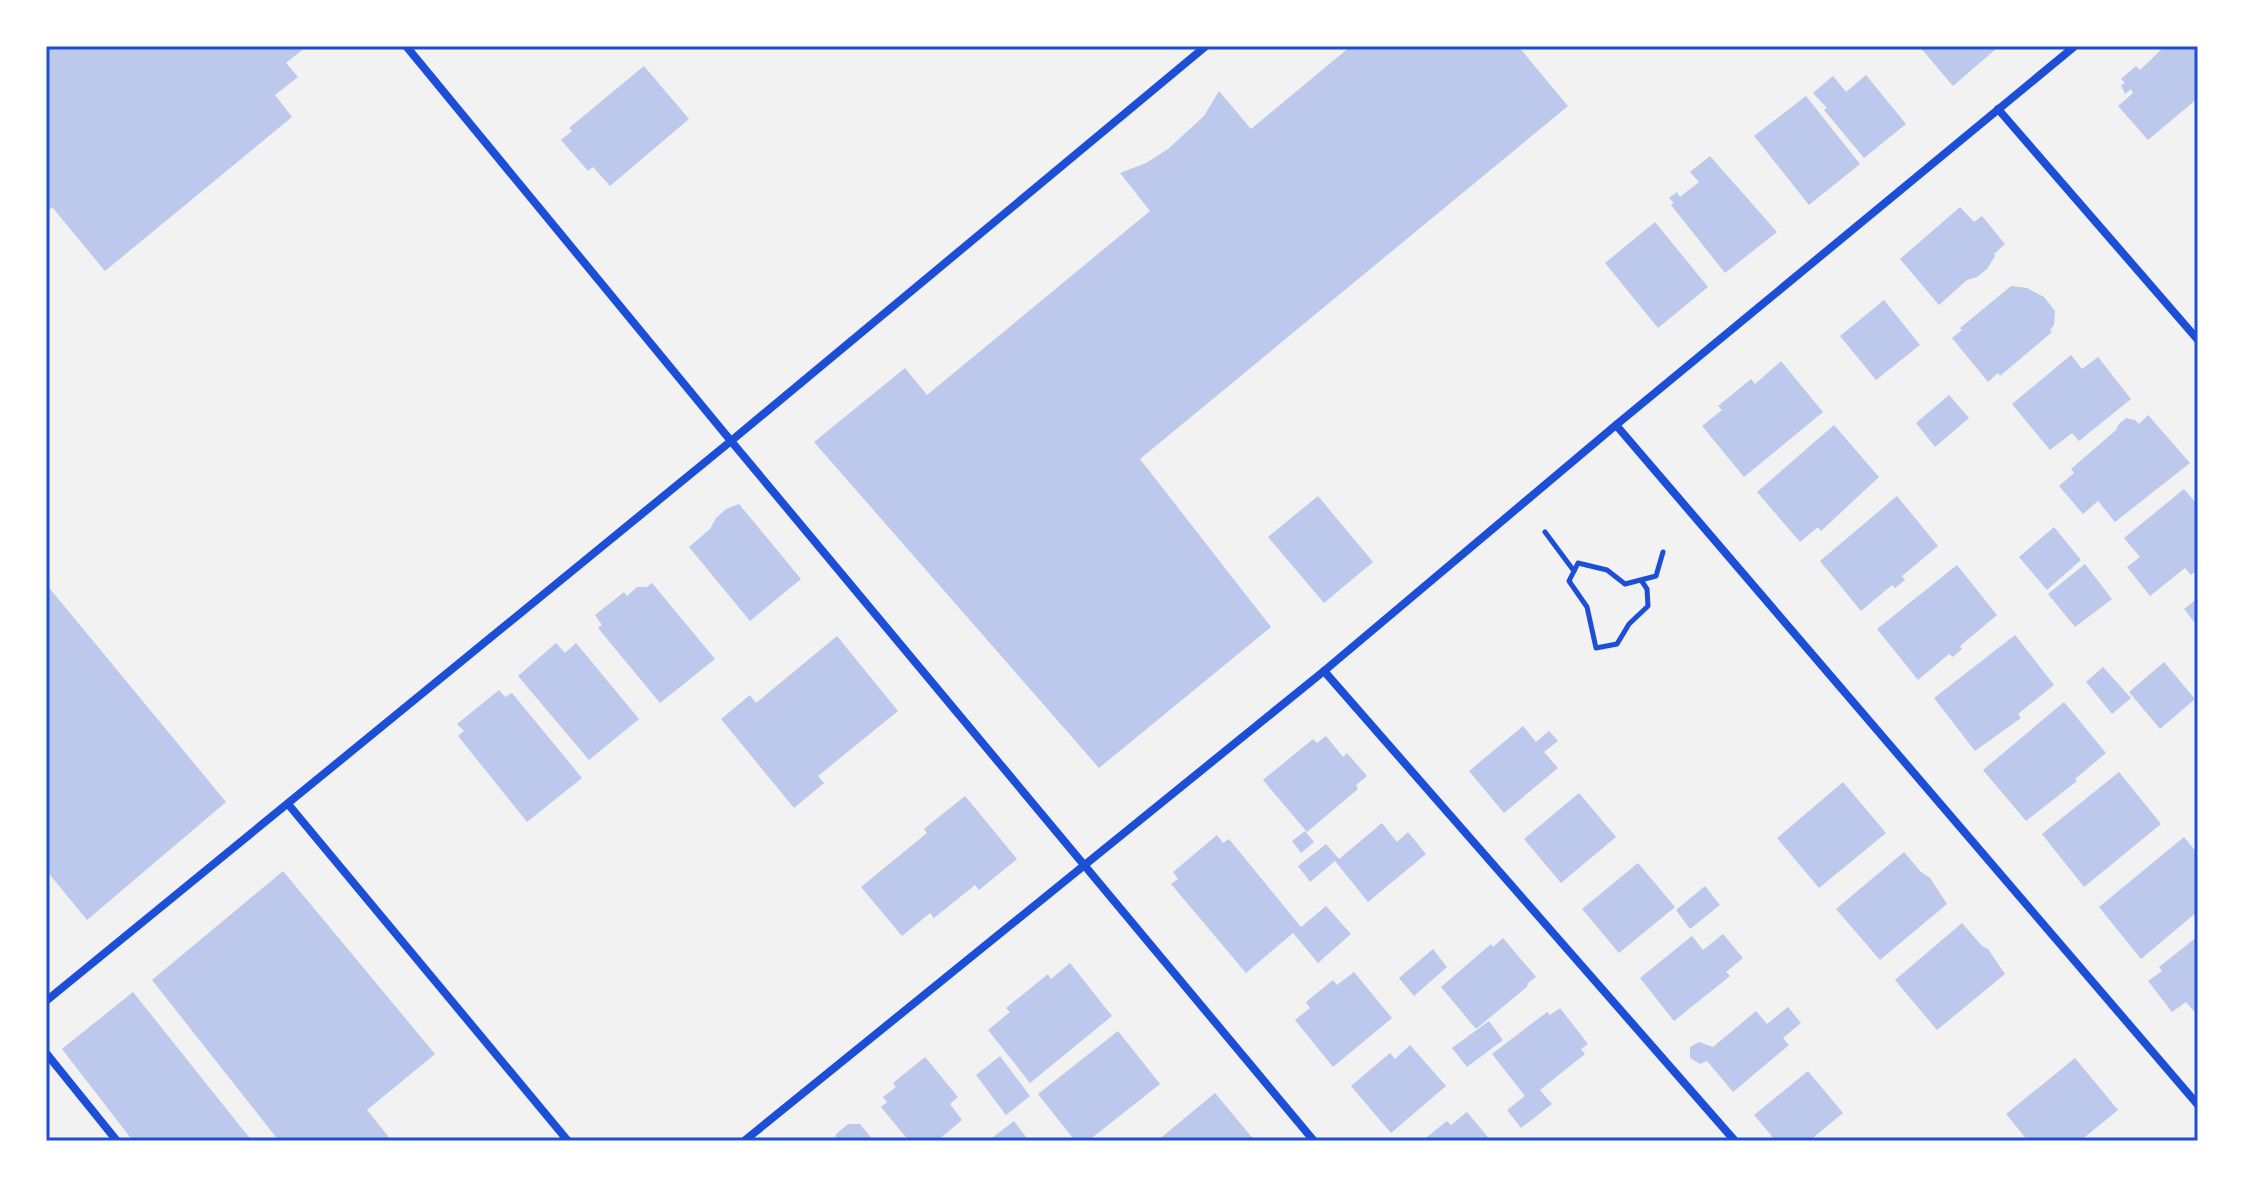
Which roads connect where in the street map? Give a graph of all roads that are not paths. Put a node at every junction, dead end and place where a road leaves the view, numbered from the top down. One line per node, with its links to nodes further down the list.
1 (406, 46): 7 (street)
2 (1206, 46): 7 (street)
3 (2075, 46): 4 (street)
4 (1998, 109): 5 (street); 6 (street)
5 (2198, 340)
6 (1616, 425): 8 (street); 13 (street)
7 (731, 441): 9 (street); 10 (street)
8 (1324, 671): 10 (street); 18 (street)
9 (288, 804): 11 (street); 15 (street)
10 (1083, 866): 16 (street); 17 (street)
11 (46, 1001)
12 (46, 1053): 14 (street)
13 (2198, 1105)
14 (117, 1141)
15 (568, 1141)
16 (744, 1141)
17 (1314, 1141)
18 (1735, 1141)

